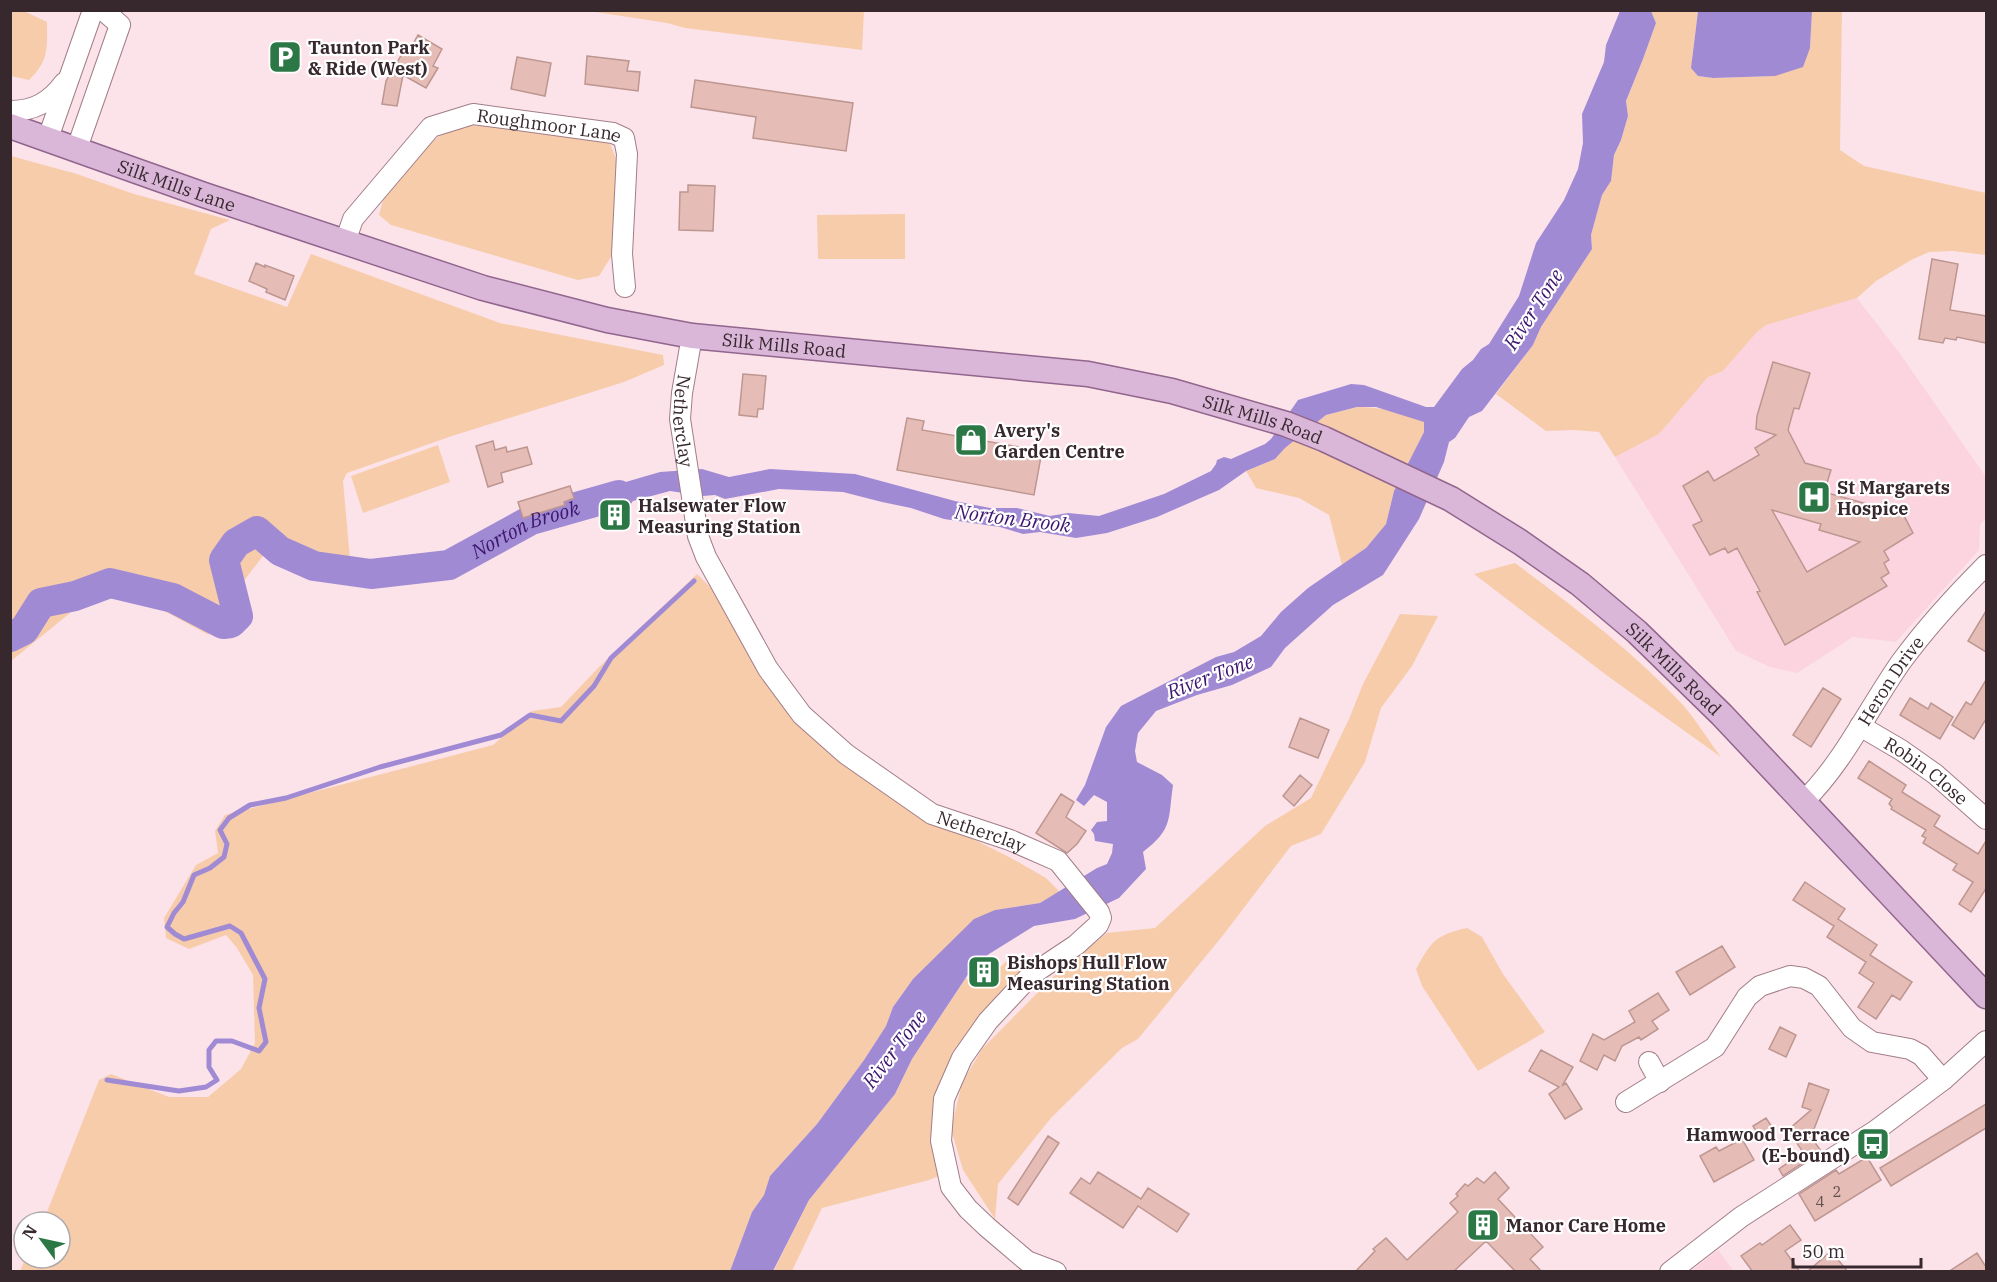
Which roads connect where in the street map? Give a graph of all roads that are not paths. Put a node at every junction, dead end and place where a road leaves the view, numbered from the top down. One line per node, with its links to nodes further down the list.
1 (93, 10): 3 (street)
2 (103, 10): 7 (street)
3 (69, 74): 4 (street); 6 (street)
4 (10, 111)
5 (10, 126): 6 (main road, Silk Mills Lane)
6 (48, 138): 7 (main road, Silk Mills Lane)
7 (77, 148): 8 (main road, Silk Mills Lane)
8 (345, 242): 9 (street, Roughmoor Lane); 10 (main road, Silk Mills Road)
9 (625, 287)
10 (692, 336): 13 (main road, Silk Mills Road); 21 (street, Netherclay)
11 (1986, 565): 12 (street, Heron Drive)
12 (1860, 726): 13 (street, Heron Drive); 14 (street, Robin Close)
13 (1803, 802): 15 (main road, Silk Mills Road)
14 (1986, 819)
15 (1986, 996)
16 (1986, 1041): 18 (street)
17 (1648, 1062): 19 (street)
18 (1944, 1080): 19 (street); 22 (street)
19 (1660, 1082): 20 (street)
20 (1626, 1102)
21 (1056, 1272)
22 (1670, 1272)

